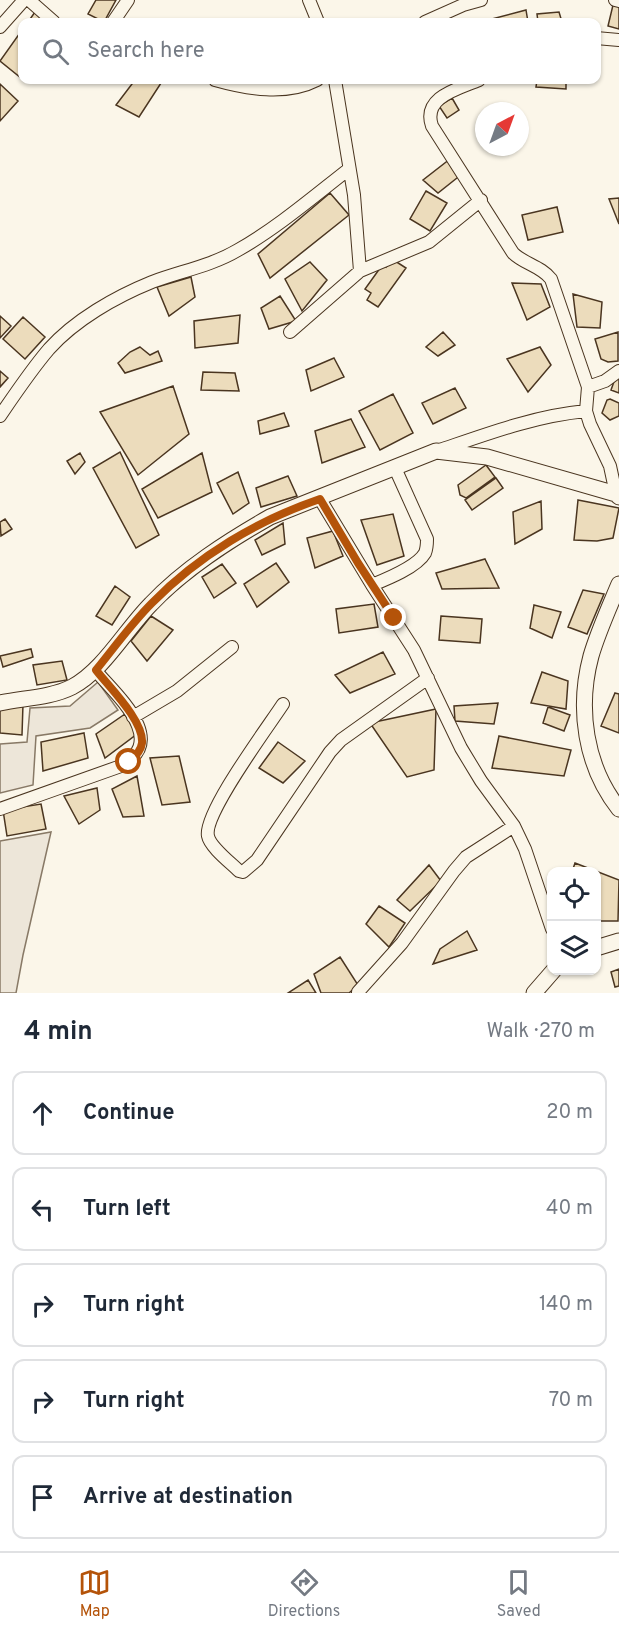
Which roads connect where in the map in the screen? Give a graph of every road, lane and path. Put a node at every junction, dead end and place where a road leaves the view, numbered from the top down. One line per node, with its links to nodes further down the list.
1 (24, 0): 10 (street)
2 (29, 0): 6 (street)
3 (128, 0): 7 (street)
4 (309, 0): 8 (street)
5 (481, 0): 9 (street)
6 (49, 18)
7 (116, 18)
8 (316, 18)
9 (434, 18)
10 (0, 27)
11 (601, 38): 12 (street)
12 (619, 40)
13 (230, 84): 14 (street)
14 (304, 84)
15 (336, 84): 17 (street)
16 (470, 84): 18 (street)
17 (349, 169): 19 (street); 24 (street)
18 (481, 200): 19 (street); 22 (street)
19 (360, 270): 20 (street)
20 (290, 332)
21 (619, 371): 22 (street)
22 (588, 387): 23 (street)
23 (586, 411): 25 (street); 27 (street)
24 (0, 416)
25 (436, 451): 26 (street); 27 (street)
26 (395, 468): 28 (street); 30 (street)
27 (617, 496)
28 (320, 499): 30 (street); 32 (street)
29 (619, 584): 38 (street)
30 (372, 585): 33 (street)
31 (232, 647): 36 (street)
32 (96, 670): 34 (street); 36 (street)
33 (428, 678): 35 (street); 39 (street)
34 (0, 703)
35 (283, 704)
36 (133, 717): 37 (street)
37 (0, 809)
38 (619, 809)
39 (514, 826): 40 (street); 44 (street)
40 (549, 921)
41 (619, 941): 42 (street)
42 (601, 947)
43 (550, 975): 45 (street)
44 (358, 992)
45 (534, 993)

